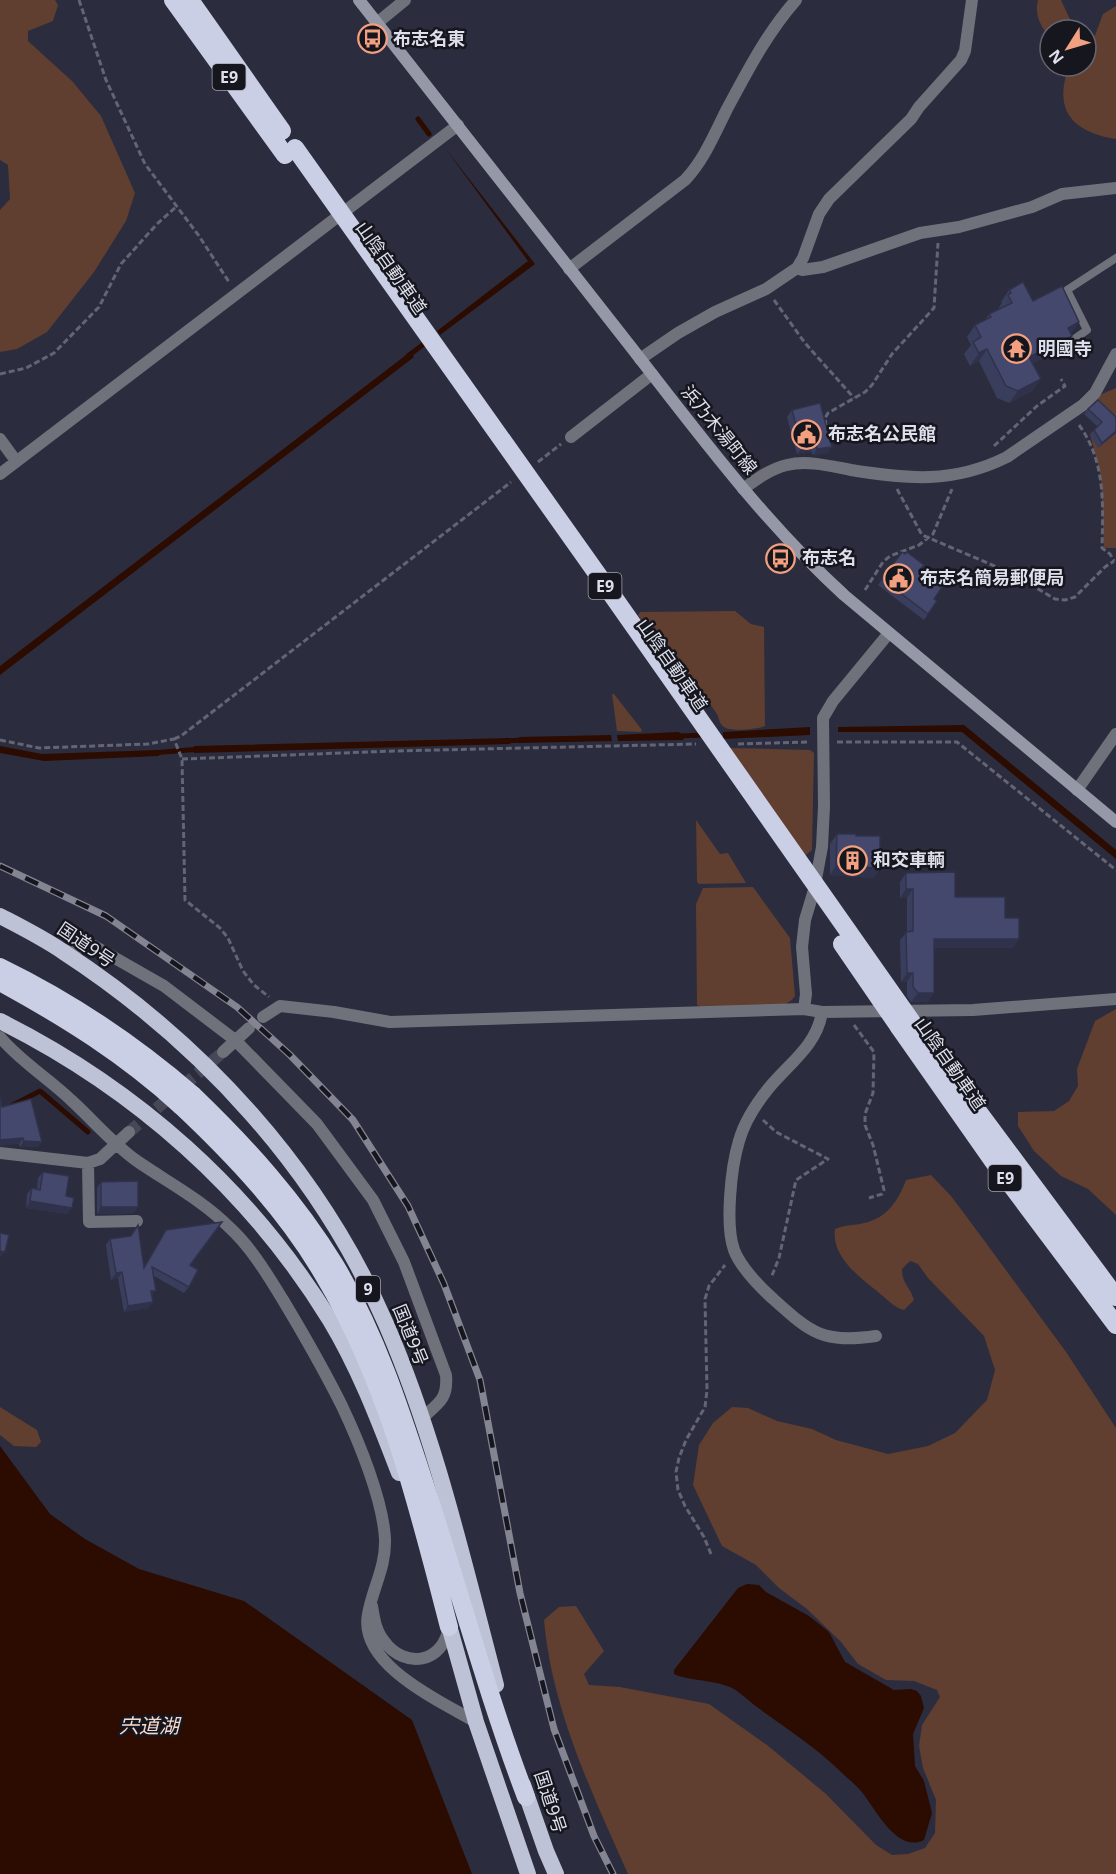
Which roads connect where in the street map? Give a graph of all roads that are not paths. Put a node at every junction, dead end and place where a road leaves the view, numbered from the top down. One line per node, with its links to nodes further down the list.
1 (160, 0): 12 (highway)
2 (173, 0): 12 (highway, 山陰自動車道 / E9)
3 (190, 0): 10 (highway, 山陰自動車道 / E9)
4 (202, 0): 10 (highway)
5 (359, 0): 9 (main road, 浜乃木湯町線)
6 (405, 0): 9 (street)
7 (796, 0): 16 (street)
8 (972, 0): 15 (street)
9 (377, 23): 11 (main road, 浜乃木湯町線)
10 (238, 68): 12 (highway, 山陰自動車道 / E9)
11 (458, 125): 16 (main road, 浜乃木湯町線); 23 (street)
12 (285, 148): 39 (highway, 山陰自動車道 / E9, bridge)
13 (1116, 188): 15 (street)
14 (1116, 258): 17 (lane)
15 (797, 268): 19 (street)
16 (569, 269): 19 (main road, 浜乃木湯町線)
17 (1073, 340)
18 (1116, 354): 25 (street)
19 (640, 359): 20 (main road, 浜乃木湯町線)
20 (652, 374): 21 (street); 25 (main road, 浜乃木湯町線)
21 (571, 437)
22 (0, 439): 23 (street)
23 (16, 461): 24 (street)
24 (0, 474)
25 (743, 489): 26 (main road, 浜乃木湯町線)
26 (889, 633): 28 (main road, 浜乃木湯町線); 35 (street)
27 (1116, 734): 28 (street)
28 (1077, 790): 29 (main road, 浜乃木湯町線)
29 (1116, 822)
30 (0, 916): 31 (highway, 国道9号 / 9)
31 (61, 950): 42 (street); 53 (highway, 国道9号 / 9)
32 (0, 967): 44 (highway, bridge)
33 (0, 982): 44 (highway, bridge)
34 (1116, 999): 36 (street)
35 (804, 1009): 36 (street); 37 (street)
36 (822, 1012): 52 (street)
37 (263, 1017)
38 (0, 1021): 55 (highway)
39 (906, 1026): 50 (highway, 山陰自動車道 / E9); 51 (highway, 山陰自動車道 / E9)
40 (249, 1028): 42 (street)
41 (0, 1037): 46 (street)
42 (235, 1040): 43 (street); 53 (street)
43 (223, 1052)
44 (187, 1100): 55 (highway); 57 (highway)
45 (129, 1132): 46 (street)
46 (117, 1144): 48 (street); 54 (street)
47 (0, 1153): 48 (street)
48 (88, 1163): 49 (street)
49 (137, 1221)
50 (1116, 1297)
51 (1116, 1325)
52 (876, 1336)
53 (422, 1418): 57 (highway, 国道9号 / 9)
54 (371, 1602): 55 (street); 56 (street)
55 (449, 1626): 56 (highway)
56 (477, 1722): 58 (highway)
57 (526, 1797): 59 (highway, 国道9号 / 9)
58 (528, 1874)
59 (556, 1874)

